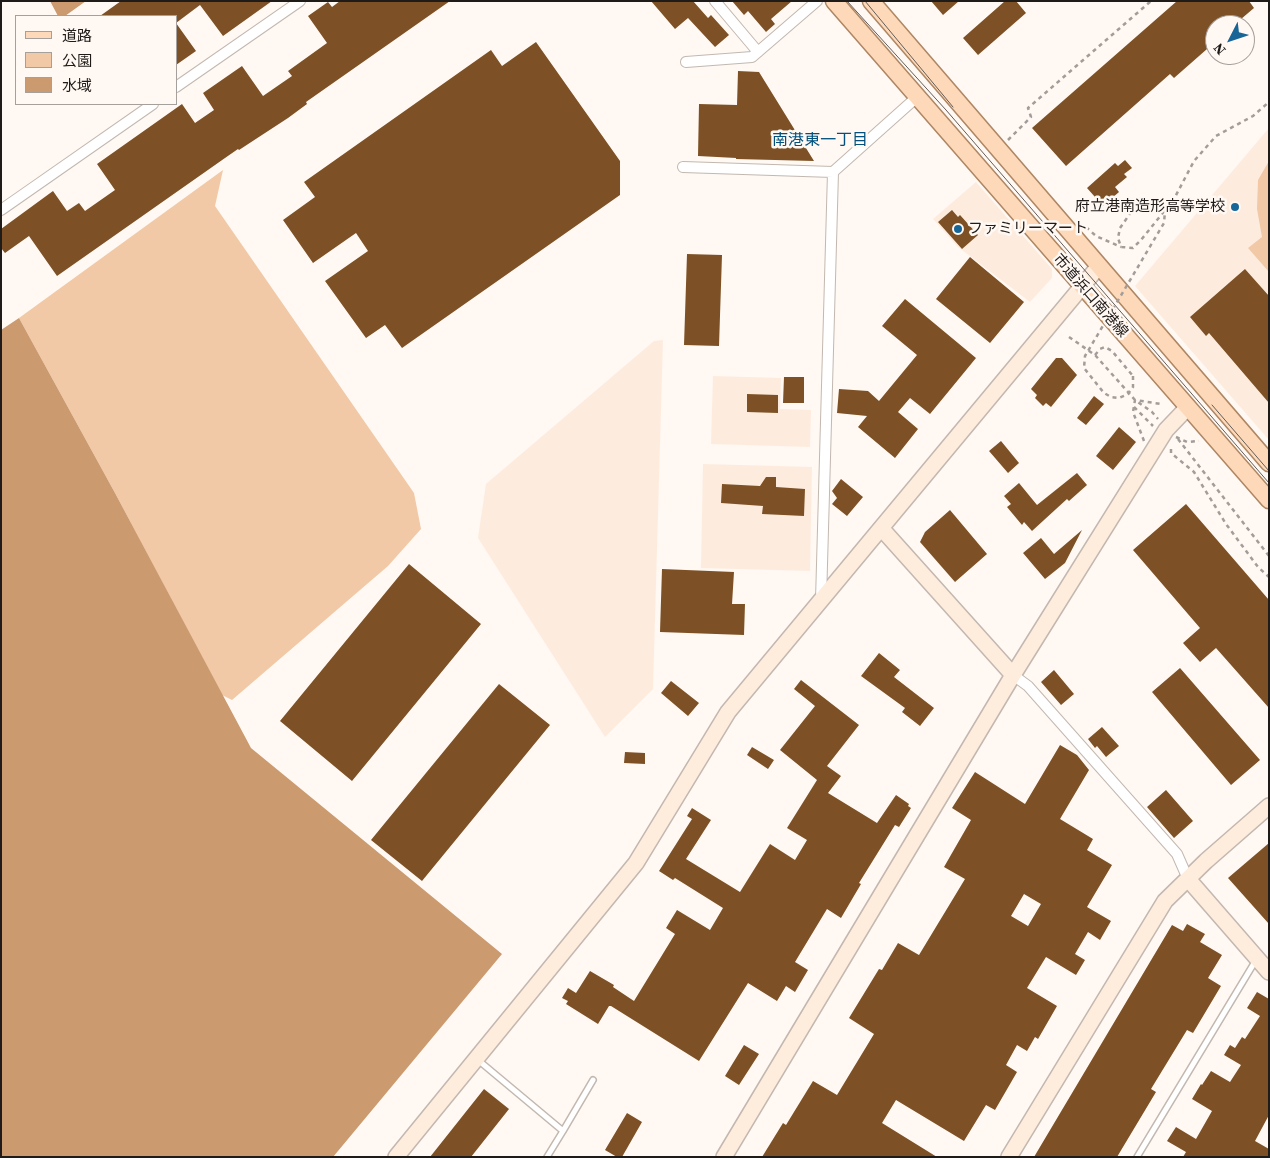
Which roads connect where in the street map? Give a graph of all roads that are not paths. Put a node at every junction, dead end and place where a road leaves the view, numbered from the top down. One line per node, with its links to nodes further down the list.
1 (300, 1): 8 (street)
2 (715, 1): 6 (street)
3 (817, 1): 6 (street)
4 (834, 1): 9 (main road, 市道浜口南港線)
5 (871, 1): 14 (main road, 市道浜口南港線)
6 (758, 52): 7 (street)
7 (686, 62)
8 (178, 86)
9 (917, 97): 12 (street); 15 (main road, 市道浜口南港線)
10 (152, 105): 13 (street)
11 (683, 167): 12 (street)
12 (833, 172): 20 (street)
13 (1, 210)
14 (1099, 266): 15 (street); 17 (main road, 市道浜口南港線)
15 (1082, 286): 16 (main road, 市道浜口南港線); 19 (street)
16 (1188, 407): 18 (main road, 市道浜口南港線); 21 (street)
17 (1269, 463)
18 (1269, 500)
19 (882, 529): 20 (street); 21 (street)
20 (821, 600): 26 (street)
21 (1013, 676): 23 (street); 31 (street)
22 (1269, 806): 23 (street)
23 (1188, 879): 24 (street); 32 (street)
24 (1257, 958): 25 (street); 33 (lane)
25 (1269, 972)
26 (476, 1058): 28 (lane); 29 (street)
27 (593, 1080): 28 (lane)
28 (563, 1131): 30 (lane)
29 (396, 1157)
30 (547, 1157)
31 (724, 1157)
32 (1009, 1157)
33 (1137, 1157)

